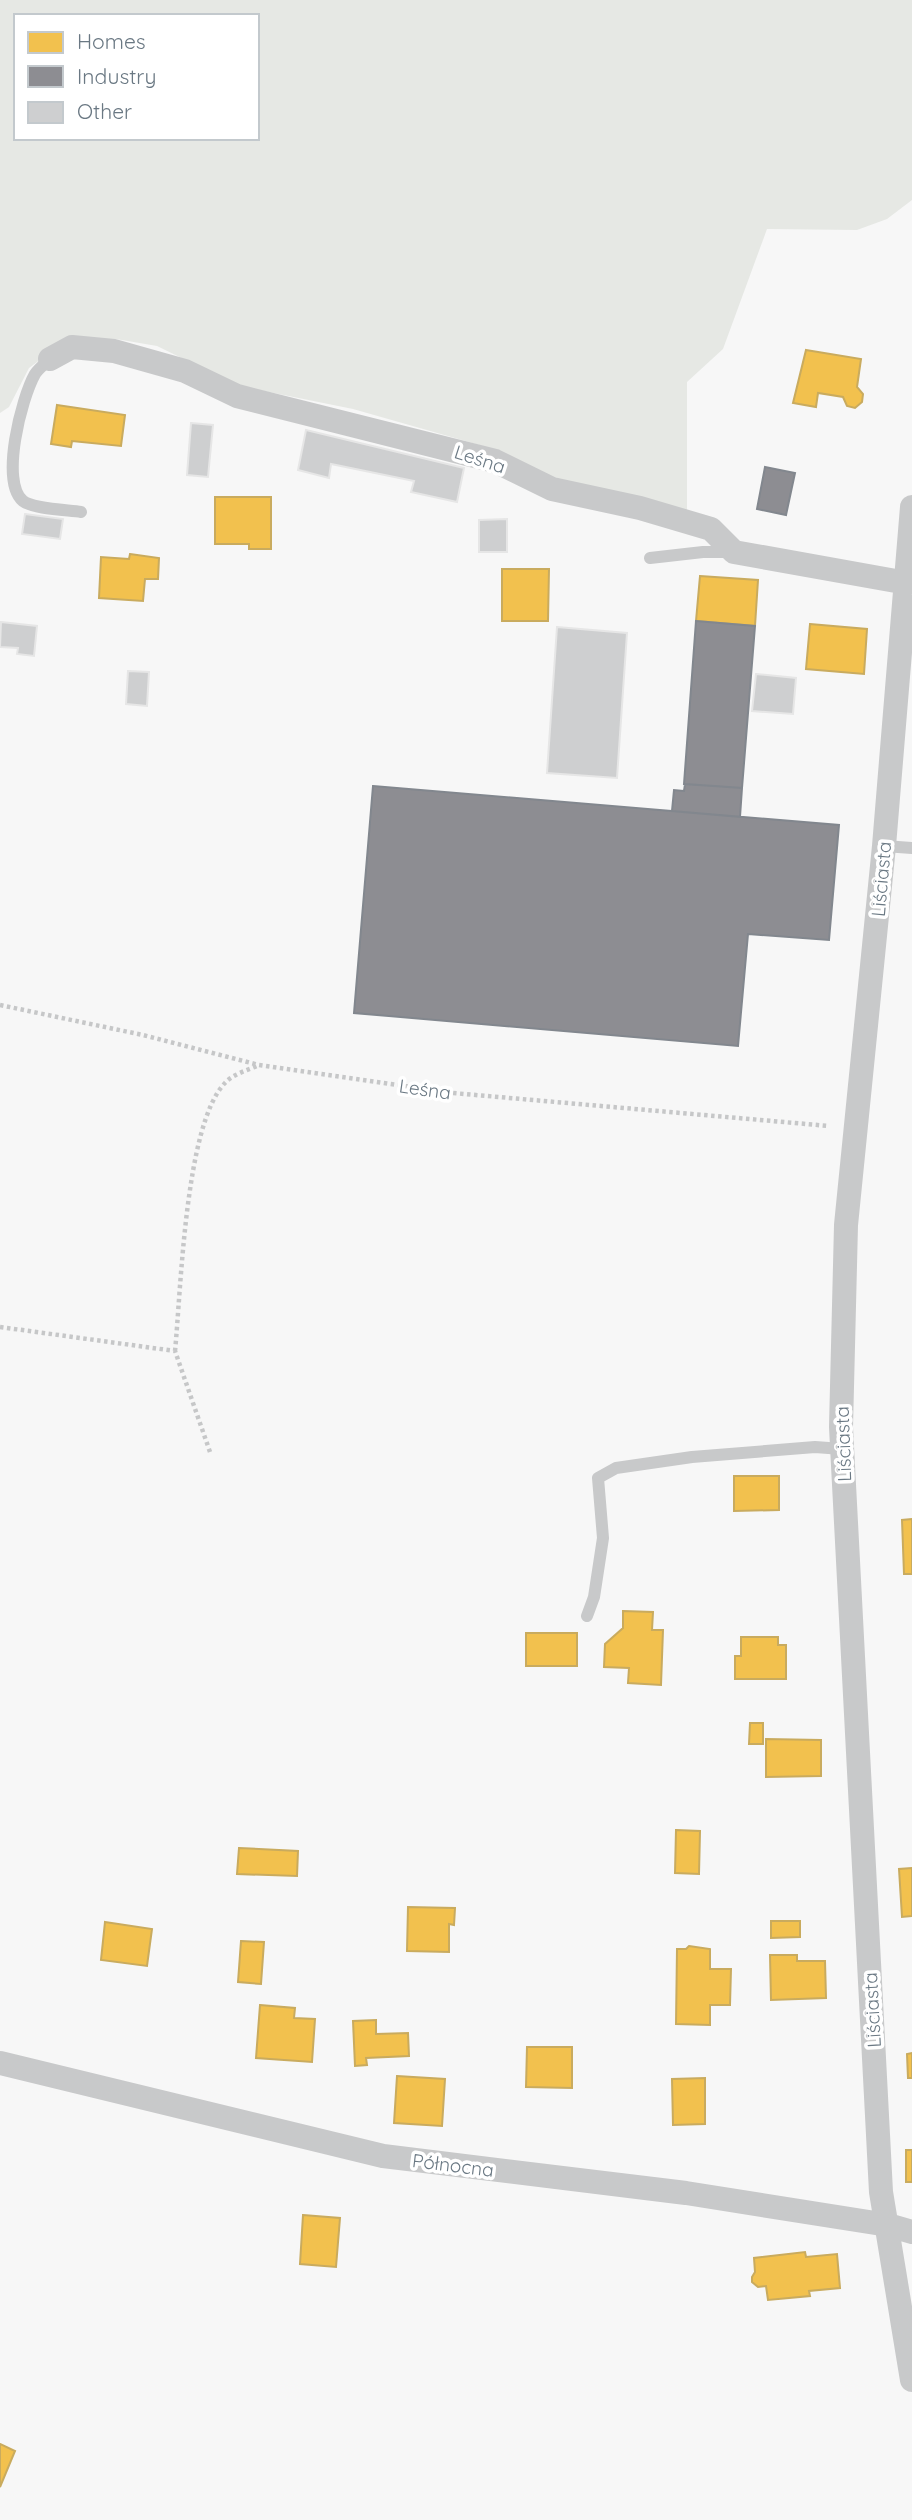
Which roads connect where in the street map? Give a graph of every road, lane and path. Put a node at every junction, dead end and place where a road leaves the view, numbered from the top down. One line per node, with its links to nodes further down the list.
1 (50, 359): 3 (lane); 4 (street, Leśna)
2 (912, 507): 6 (street, Liściasta)
3 (81, 512)
4 (734, 552): 5 (lane); 6 (street)
5 (650, 558)
6 (906, 583): 7 (street, Liściasta)
7 (884, 846): 8 (lane); 11 (street, Liściasta)
8 (912, 848)
9 (0, 1005): 10 (path, Leśna)
10 (259, 1065): 11 (path, Leśna); 13 (path)
11 (857, 1129): 14 (street, Liściasta)
12 (0, 1327): 13 (path)
13 (175, 1351): 15 (path)
14 (842, 1448): 16 (lane); 18 (street, Liściasta)
15 (210, 1452)
16 (587, 1616)
17 (0, 2063): 18 (street, Północna)
18 (888, 2225): 19 (street, Północna); 20 (street, Liściasta)
19 (912, 2231)
20 (912, 2380)

